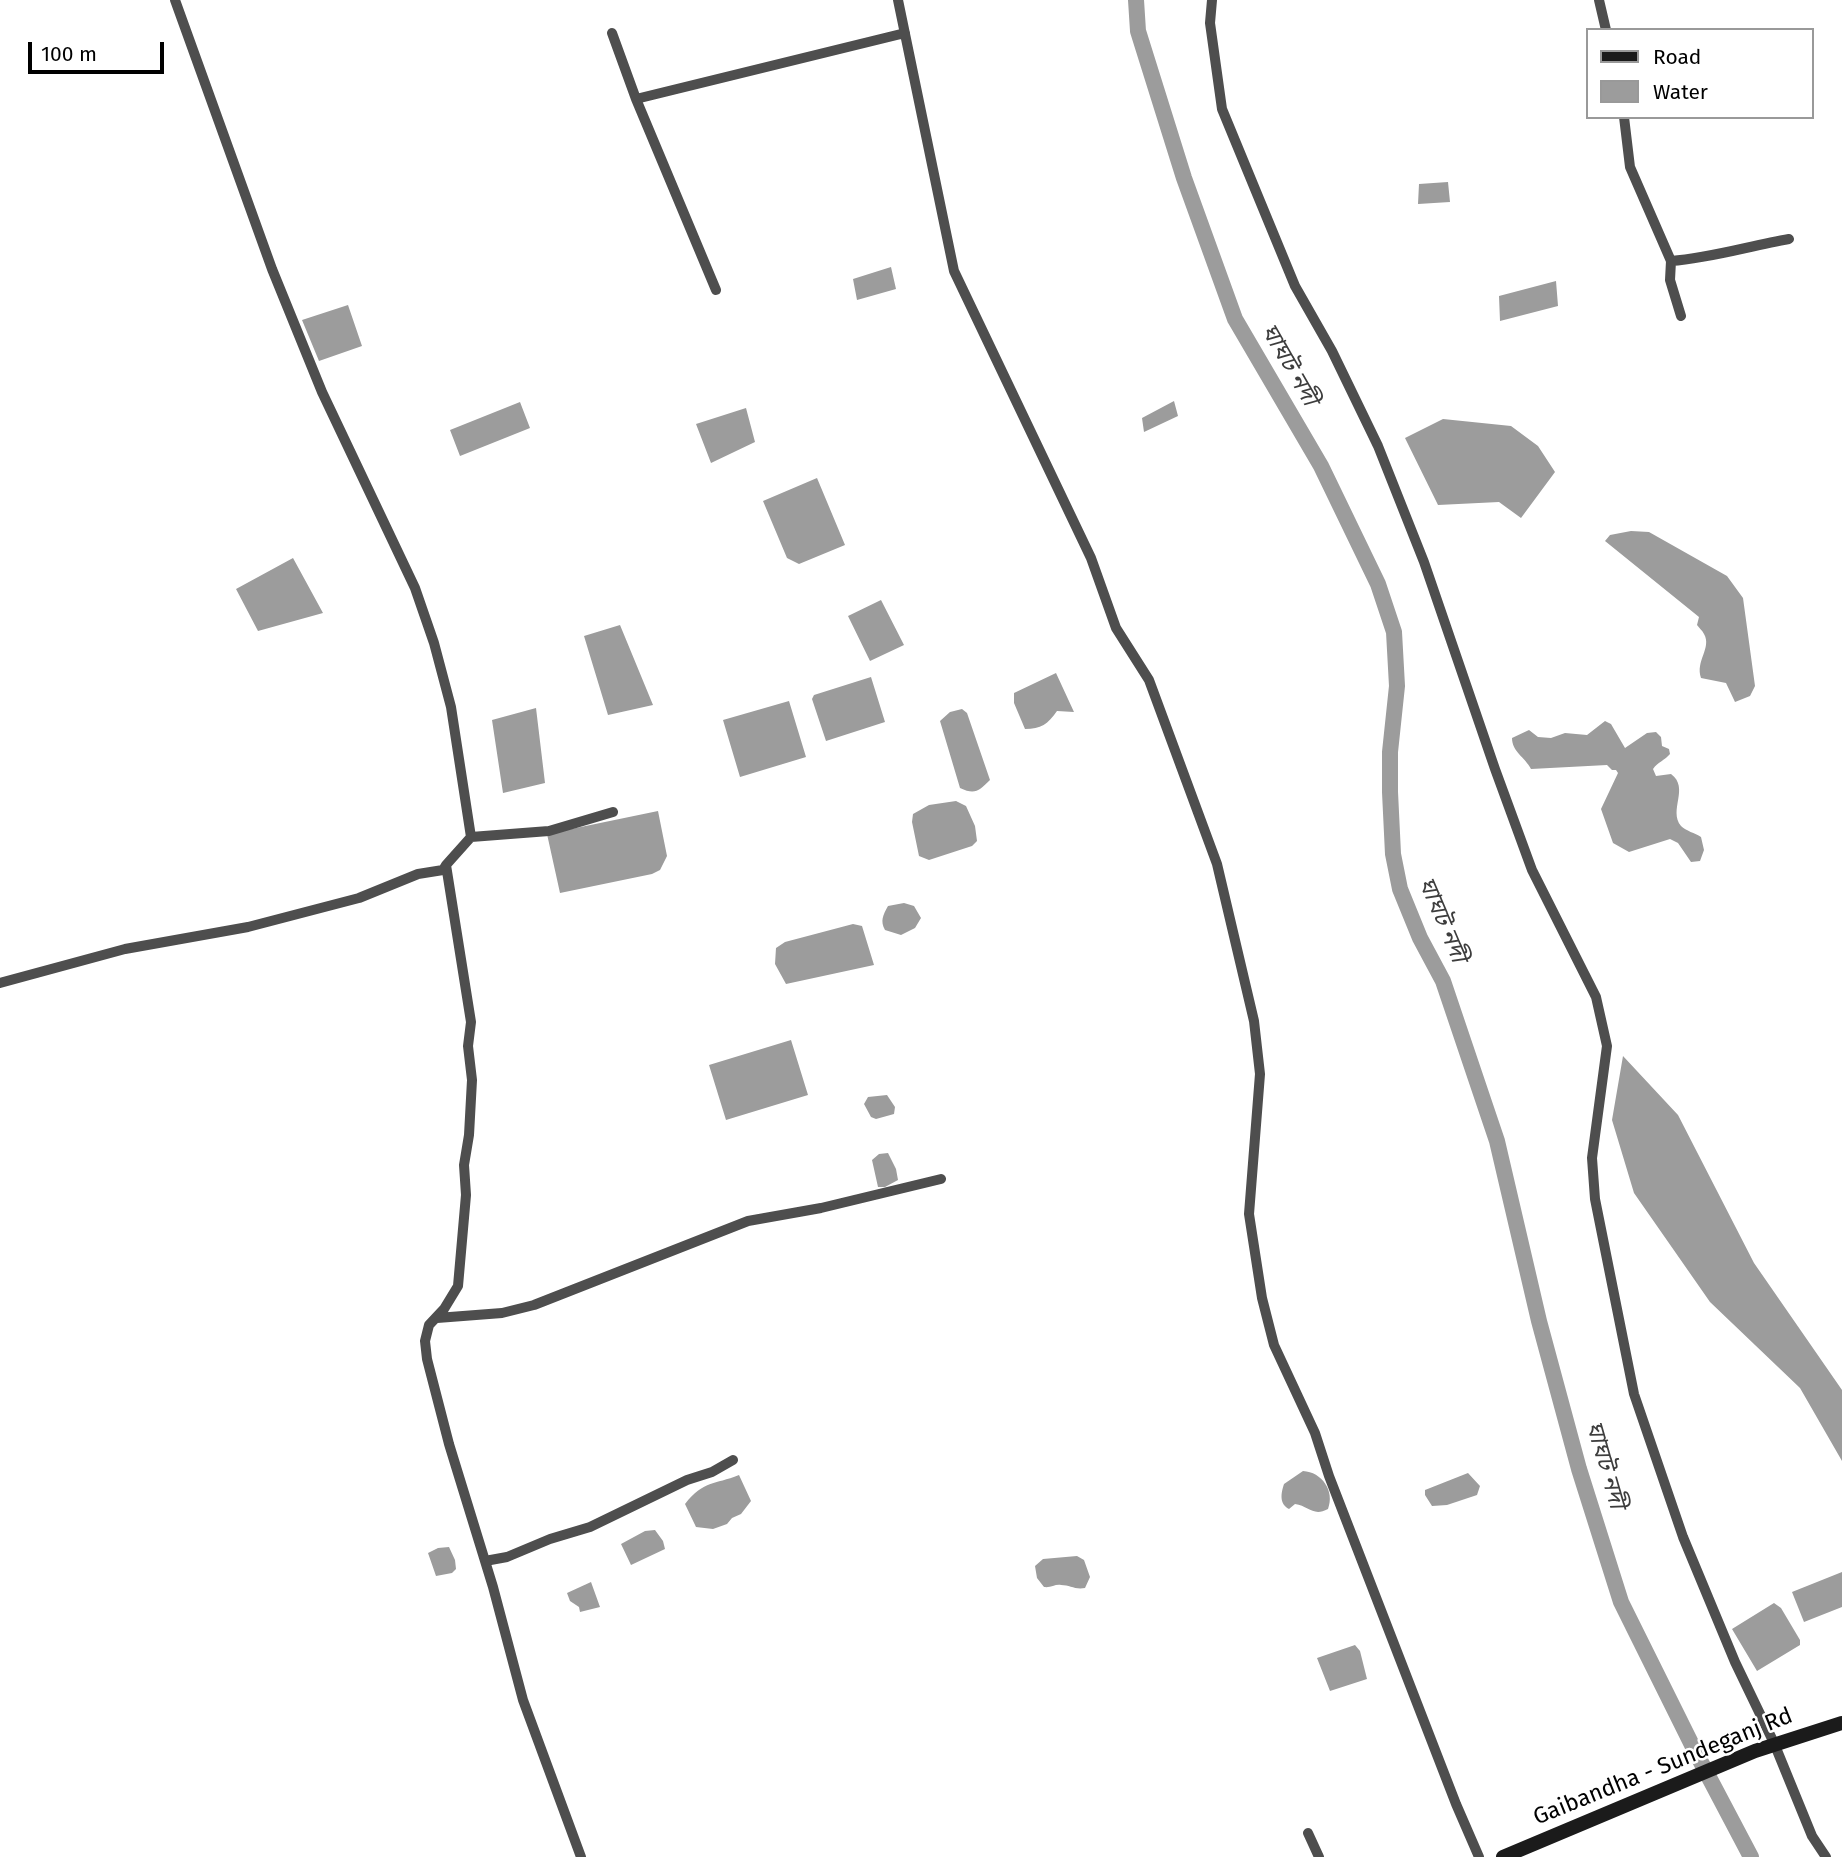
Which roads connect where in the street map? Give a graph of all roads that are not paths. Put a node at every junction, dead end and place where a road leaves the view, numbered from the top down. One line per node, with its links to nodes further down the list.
1 (175, 0): 15 (street)
2 (898, 0): 7 (street)
3 (1212, 0): 23 (street)
4 (1599, 0): 5 (street)
5 (1606, 28)
6 (612, 33): 8 (street)
7 (905, 33): 8 (street); 27 (street)
8 (635, 99): 12 (street)
9 (1624, 119): 11 (street)
10 (1789, 239): 11 (street)
11 (1671, 261): 13 (street)
12 (716, 290)
13 (1681, 316)
14 (613, 812): 15 (street)
15 (471, 837): 16 (street)
16 (446, 864): 17 (street); 19 (street)
17 (0, 983)
18 (941, 1178): 19 (street)
19 (438, 1318): 21 (street)
20 (733, 1460): 21 (street)
21 (485, 1561): 25 (street)
22 (1842, 1723): 23 (main road, Gaibandha - Sundeganj Rd)
23 (1774, 1743): 28 (main road, Gaibandha - Sundeganj Rd); 29 (street)
24 (1308, 1833): 26 (street)
25 (581, 1857)
26 (1319, 1857)
27 (1479, 1857)
28 (1503, 1857)
29 (1826, 1857)

